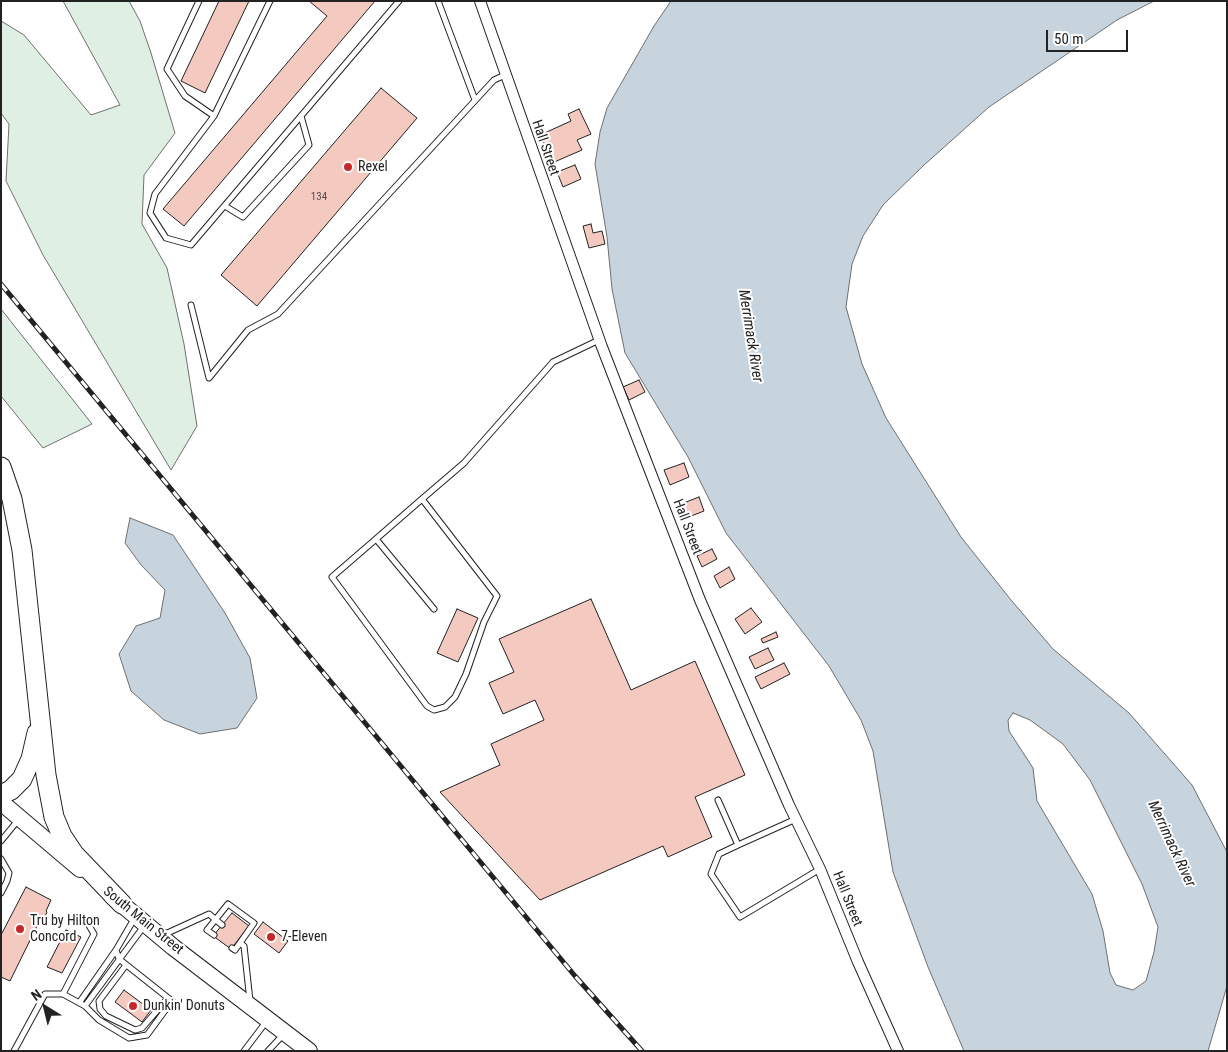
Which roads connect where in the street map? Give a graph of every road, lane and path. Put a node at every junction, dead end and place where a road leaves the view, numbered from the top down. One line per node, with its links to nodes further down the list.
1 (199, 1): 8 (lane)
2 (270, 1): 8 (lane)
3 (399, 1): 9 (lane)
4 (438, 1): 7 (lane)
5 (480, 1): 6 (street, Hall Street)
6 (505, 75): 7 (lane); 12 (street, Hall Street)
7 (476, 100): 11 (lane)
8 (214, 116): 10 (lane)
9 (301, 116): 10 (lane); 10 (lane)
10 (224, 206)
11 (191, 305)
12 (600, 340): 14 (lane); 22 (street, Hall Street)
13 (1, 466): 17 (highway)
14 (422, 499): 15 (lane); 15 (lane)
15 (376, 539): 16 (lane)
16 (434, 609)
17 (40, 710): 18 (highway); 28 (highway)
18 (1, 794)
19 (718, 800): 24 (lane)
20 (1, 802): 21 (main road, South Main Street)
21 (20, 819): 23 (lane); 28 (main road, South Main Street)
22 (796, 819): 24 (lane); 26 (street, Hall Street)
23 (1, 841)
24 (738, 845): 26 (lane)
25 (1, 859): 27 (lane)
26 (820, 869): 49 (street, Hall Street)
27 (1, 893)
28 (134, 915): 33 (main road, South Main Street); 36 (lane); 37 (lane)
29 (216, 919): 31 (lane); 32 (lane); 33 (lane); 34 (lane)
30 (87, 922): 39 (lane)
31 (222, 925)
32 (214, 935)
33 (161, 937): 42 (main road, South Main Street)
34 (241, 940): 35 (lane); 42 (lane)
35 (232, 948)
36 (116, 950): 37 (lane); 41 (lane)
37 (119, 959): 38 (lane); 41 (lane)
38 (126, 965): 40 (lane); 40 (lane)
39 (63, 994): 41 (lane); 45 (lane)
40 (170, 1000): 41 (lane)
41 (82, 1004)
42 (251, 1006): 43 (main road, South Main Street)
43 (268, 1019): 44 (main road, South Main Street); 46 (lane)
44 (287, 1034): 47 (lane); 48 (main road, South Main Street)
45 (14, 1051)
46 (244, 1051)
47 (268, 1051)
48 (309, 1051)
49 (898, 1051)

